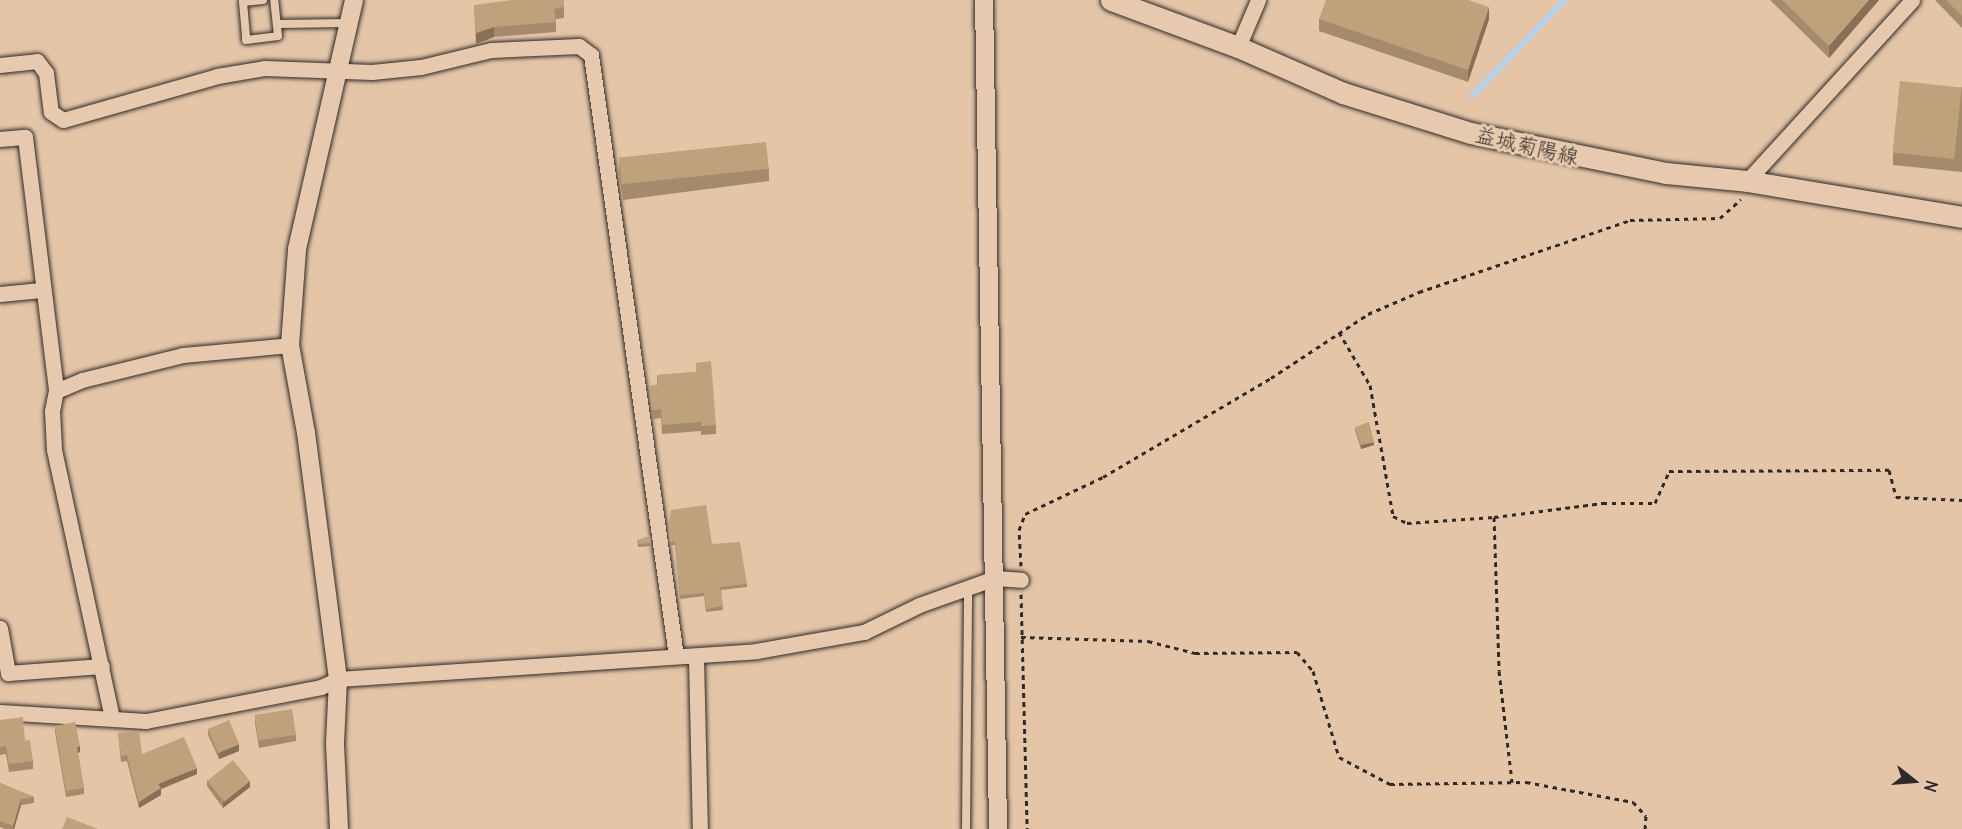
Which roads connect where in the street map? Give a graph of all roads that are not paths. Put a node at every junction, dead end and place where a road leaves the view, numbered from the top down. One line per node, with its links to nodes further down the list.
1 (263, 0): 9 (lane)
2 (274, 0): 9 (lane)
3 (354, 0): 8 (street)
4 (984, 0): 20 (street)
5 (1111, 0): 10 (main road, 益城菊陽線)
6 (1258, 0): 10 (street)
7 (1912, 0): 14 (street)
8 (349, 22): 9 (lane); 12 (street)
9 (278, 24)
10 (1238, 47): 14 (main road, 益城菊陽線)
11 (0, 65): 12 (street)
12 (339, 69): 18 (street); 24 (street)
13 (0, 140): 16 (street)
14 (1747, 181): 15 (main road, 益城菊陽線)
15 (1962, 217)
16 (41, 290): 17 (street); 19 (street)
17 (0, 294)
18 (290, 345): 19 (street); 27 (street)
19 (56, 391): 26 (street)
20 (995, 578): 21 (street); 22 (street); 33 (street)
21 (1021, 580)
22 (968, 588): 25 (street); 32 (lane)
23 (0, 628): 26 (street)
24 (676, 656): 25 (street); 27 (street)
25 (696, 658): 31 (street)
26 (102, 666): 29 (street)
27 (338, 679): 29 (street); 30 (street)
28 (0, 712): 29 (street)
29 (112, 718)
30 (339, 829)
31 (700, 829)
32 (966, 829)
33 (998, 829)

